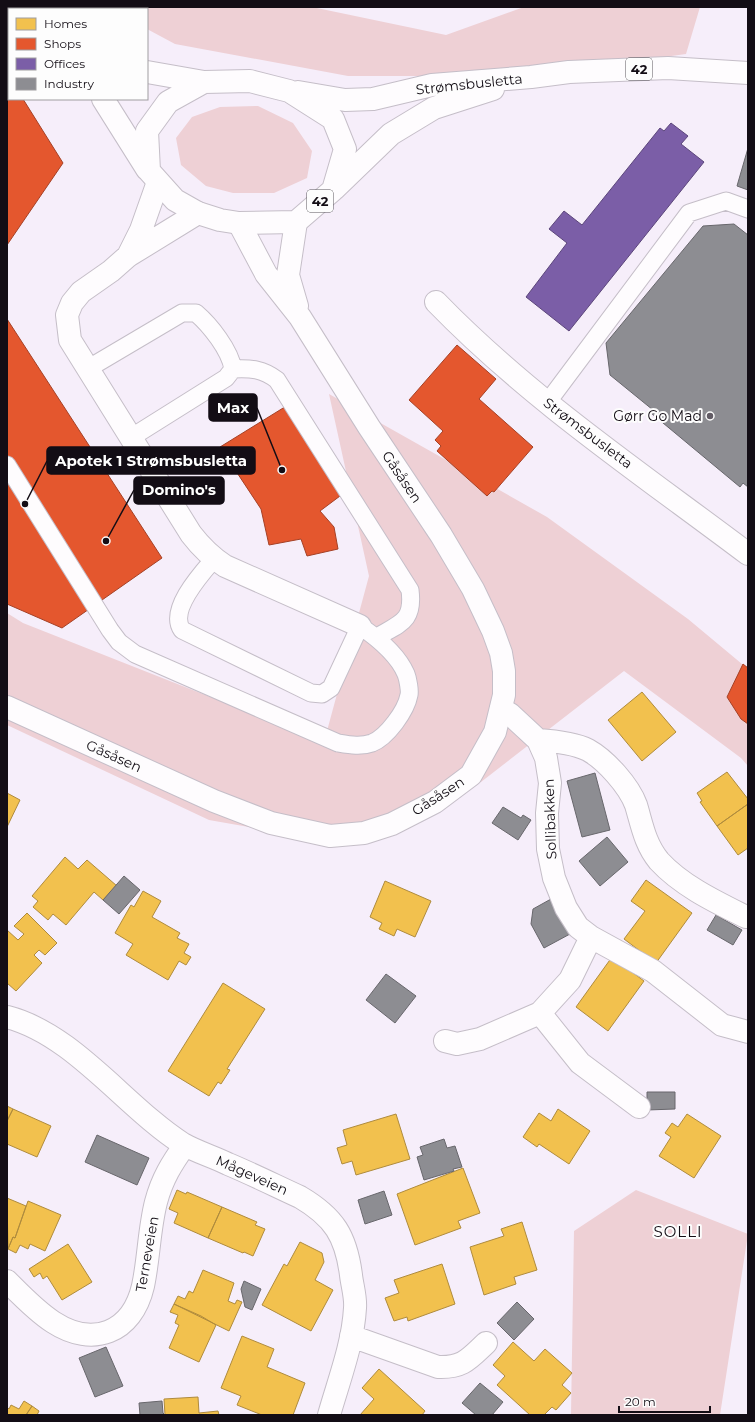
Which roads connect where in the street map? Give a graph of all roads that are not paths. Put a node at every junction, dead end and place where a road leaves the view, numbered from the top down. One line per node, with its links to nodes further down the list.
1 (148, 72): 4 (street, 42)
2 (748, 73): 3 (street, Strømsbusletta / 42)
3 (531, 77): 5 (street, Strømsbusletta / 42); 8 (street, Strømsbusletta / 42)
4 (204, 82): 5 (street, 42); 7 (street, 42)
5 (289, 91): 8 (street, 42)
6 (104, 100): 7 (street, 42)
7 (153, 177): 10 (street, 42); 13 (street)
8 (333, 190): 11 (street, 42)
9 (748, 209): 18 (lane)
10 (198, 213): 12 (street, 42); 13 (street)
11 (296, 222): 12 (street, 42); 15 (street, Gåsåsen)
12 (239, 223): 15 (street, Gåsåsen)
13 (128, 256): 16 (street)
14 (436, 302): 18 (street, Strømsbusletta)
15 (300, 317): 25 (street, Gåsåsen)
16 (89, 368): 17 (lane); 19 (street)
17 (233, 369): 19 (lane); 23 (lane)
18 (547, 403): 21 (street, Strømsbusletta)
19 (132, 437): 22 (street)
20 (7, 465): 23 (lane)
21 (748, 554)
22 (214, 559): 23 (street); 23 (lane)
23 (368, 631)
24 (7, 707): 25 (street, Gåsåsen)
25 (501, 709): 26 (street, Sollibakken)
26 (538, 740): 27 (street); 28 (street, Sollibakken)
27 (746, 917)
28 (591, 937): 29 (street); 31 (street, Sollibakken)
29 (540, 1013): 32 (street); 33 (street)
30 (7, 1017): 34 (street, Mågeveien)
31 (748, 1032)
32 (445, 1041)
33 (639, 1107)
34 (184, 1145): 35 (street, Terneveien); 36 (street, Mågeveien)
35 (7, 1281)
36 (351, 1336): 37 (street); 38 (street, Mågeveien)
37 (486, 1343)
38 (329, 1415)

